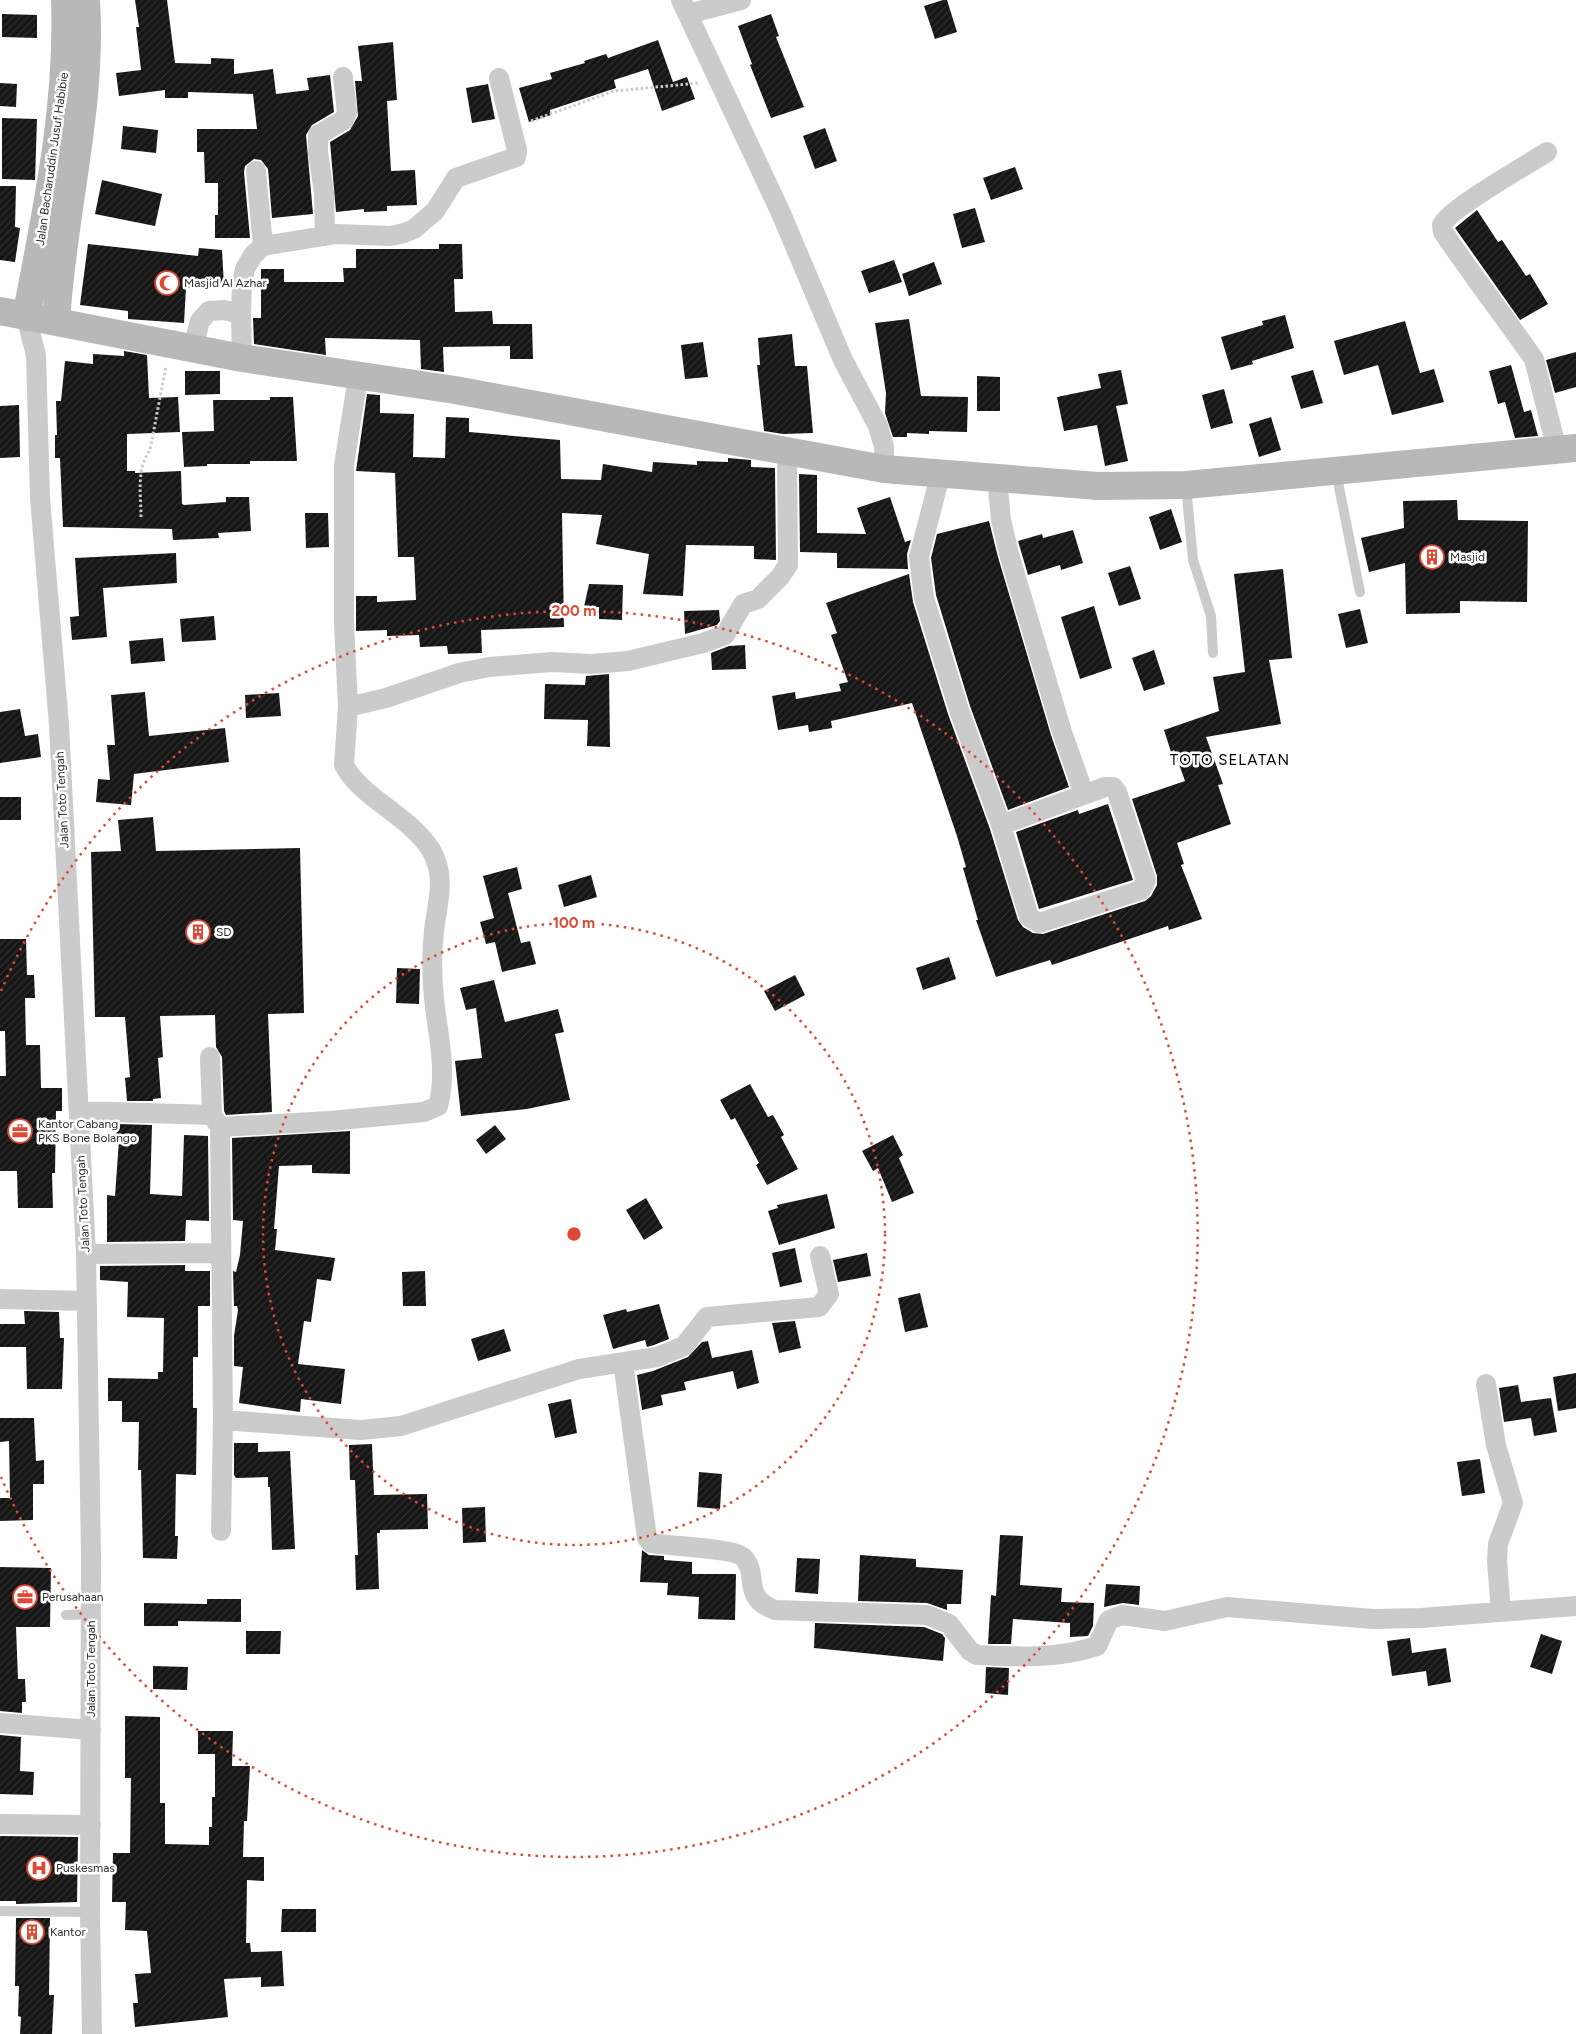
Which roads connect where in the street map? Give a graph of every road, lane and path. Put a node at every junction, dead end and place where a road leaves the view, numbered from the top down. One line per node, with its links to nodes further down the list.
1 (741, 0): 3 (street)
2 (76, 1): 14 (main road, Jalan Bacharuddin Jusuf Habibie); 15 (main road)
3 (684, 7): 6 (street)
4 (344, 77): 10 (street)
5 (499, 78): 7 (street)
6 (717, 82): 7 (path); 22 (street)
7 (512, 128): 10 (street)
8 (1547, 152): 20 (street)
9 (256, 171): 11 (street)
10 (325, 236): 11 (street)
11 (263, 246): 13 (street)
12 (0, 311): 14 (main road)
13 (240, 314): 16 (street); 18 (street)
14 (26, 317): 15 (main road); 17 (street, Jalan Toto Tengah)
15 (56, 322): 16 (main road); 17 (street)
16 (181, 345): 18 (main road); 27 (path)
17 (36, 355): 34 (street, Jalan Toto Tengah)
18 (242, 358): 19 (main road)
19 (358, 377): 21 (main road); 30 (street)
20 (1567, 449): 23 (main road)
21 (786, 450): 22 (main road); 30 (street)
22 (884, 469): 24 (main road)
23 (1336, 471): 26 (main road); 28 (lane)
24 (941, 472): 25 (main road); 32 (street)
25 (997, 478): 26 (main road); 31 (street)
26 (1186, 485): 29 (lane)
27 (141, 517)
28 (1360, 592)
29 (1214, 653)
30 (348, 707): 35 (street)
31 (1084, 794): 32 (street); 32 (street)
32 (1001, 825)
33 (210, 1057): 35 (street)
34 (79, 1111): 35 (street); 37 (street, Jalan Toto Tengah)
35 (216, 1121): 36 (street)
36 (222, 1253): 37 (street); 43 (street)
37 (86, 1254): 40 (street, Jalan Toto Tengah)
38 (820, 1256): 41 (street)
39 (0, 1299): 40 (street)
40 (87, 1301): 47 (street, Jalan Toto Tengah)
41 (624, 1362): 43 (street); 46 (street)
42 (1486, 1384): 46 (street)
43 (223, 1420): 44 (street)
44 (220, 1531)
45 (1576, 1606): 46 (street)
46 (1501, 1612)
47 (91, 1614): 48 (lane); 50 (street, Jalan Toto Tengah)
48 (66, 1615)
49 (0, 1723): 50 (street)
50 (91, 1730): 52 (street, Jalan Toto Tengah)
51 (0, 1824): 52 (street)
52 (91, 1825): 54 (street, Jalan Toto Tengah)
53 (0, 1911): 54 (lane)
54 (90, 1912): 55 (street, Jalan Toto Tengah)
55 (92, 2034)

